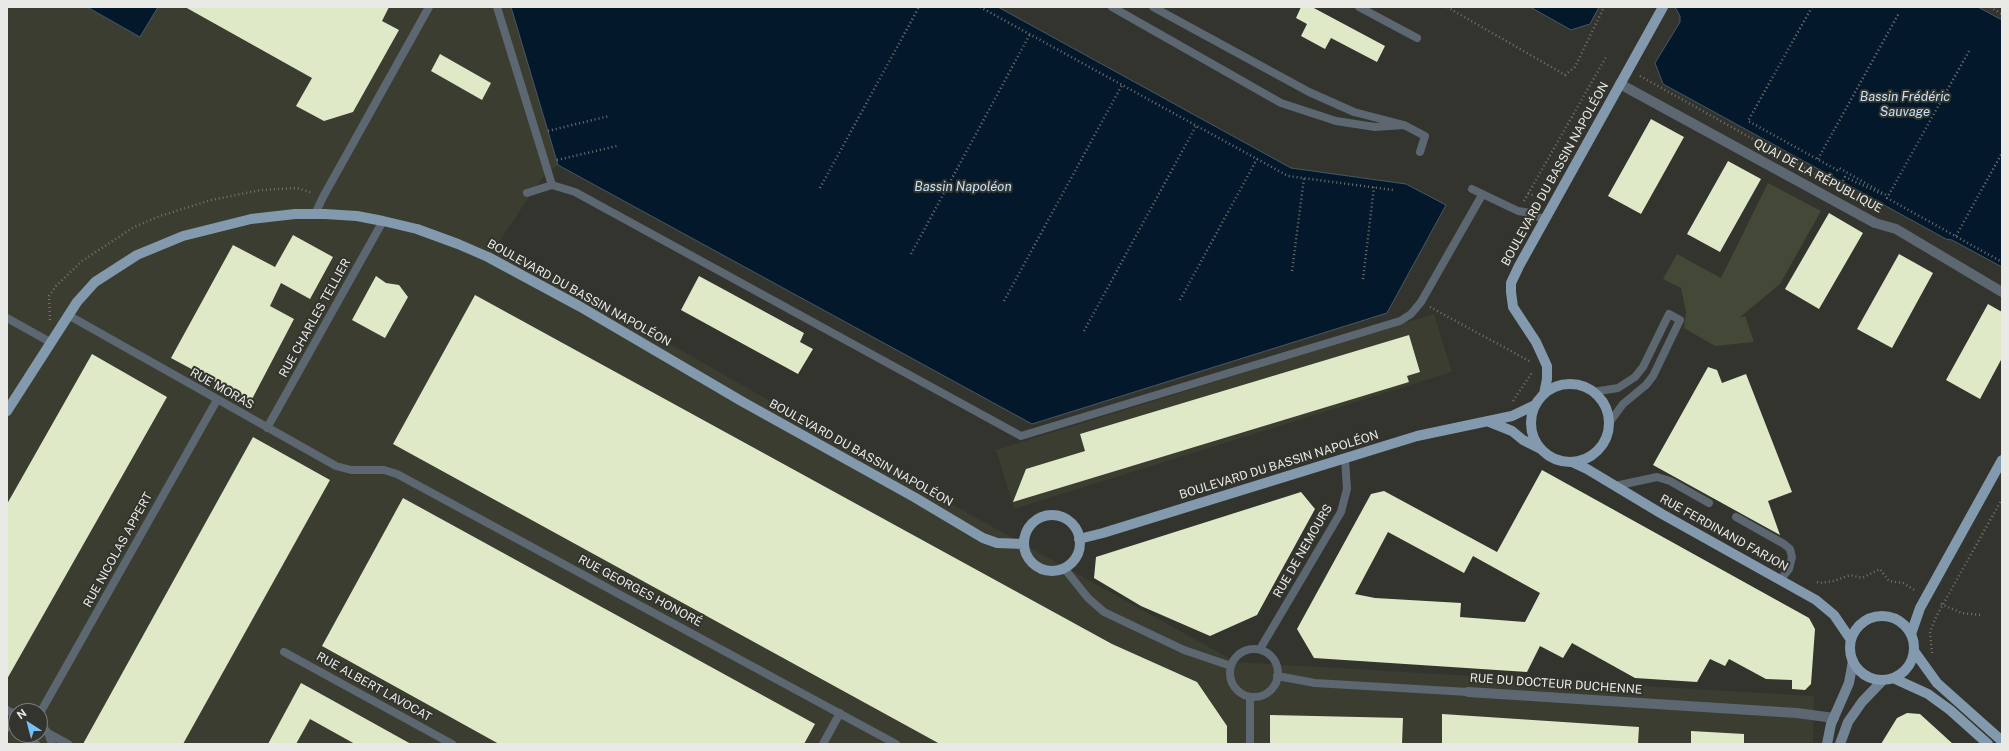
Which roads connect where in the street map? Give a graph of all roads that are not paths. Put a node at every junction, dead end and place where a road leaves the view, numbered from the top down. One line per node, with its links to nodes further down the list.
1 (429, 7): 15 (lane)
2 (497, 7): 11 (lane)
3 (1112, 7): 9 (lane)
4 (1152, 7): 9 (lane)
5 (1359, 7): 7 (lane)
6 (1663, 7): 8 (main road, BOULEVARD DU BASSIN NAPOLÉON)
7 (1417, 38)
8 (1620, 84): 16 (main road, BOULEVARD DU BASSIN NAPOLÉON); 18 (street, QUAI DE LA RÉPUBLIQUE)
9 (1404, 125): 10 (lane)
10 (1420, 152)
11 (552, 185): 13 (lane); 14 (lane)
12 (1472, 190): 14 (lane)
13 (527, 193)
14 (1482, 195): 16 (lane)
15 (315, 214): 17 (main road, BOULEVARD DU BASSIN NAPOLÉON); 19 (main road, BOULEVARD DU BASSIN NAPOLÉON)
16 (1544, 220): 25 (main road, BOULEVARD DU BASSIN NAPOLÉON)
17 (383, 221): 31 (lane, RUE CHARLES TELLIER); 41 (main road, BOULEVARD DU BASSIN NAPOLÉON)
18 (2002, 292)
19 (68, 315): 21 (main road, BOULEVARD DU BASSIN NAPOLÉON); 26 (lane, RUE MORAS)
20 (7, 318): 21 (lane)
21 (50, 342): 28 (main road, BOULEVARD DU BASSIN NAPOLÉON)
22 (1643, 367): 23 (lane); 23 (lane); 24 (lane)
23 (1655, 372): 30 (lane)
24 (1593, 392): 25 (main road); 30 (main road)
25 (1544, 394): 27 (main road)
26 (217, 400): 31 (lane, RUE MORAS); 55 (lane, RUE NICOLAS APPERT)
27 (1535, 406): 29 (main road, BOULEVARD DU BASSIN NAPOLÉON); 32 (main road)
28 (7, 411)
29 (1487, 421): 32 (main road); 33 (main road, BOULEVARD DU BASSIN NAPOLÉON)
30 (1609, 423): 35 (main road)
31 (267, 428): 36 (lane, RUE MORAS)
32 (1539, 448): 35 (main road)
33 (1345, 459): 40 (main road, BOULEVARD DU BASSIN NAPOLÉON); 46 (lane, RUE DE NEMOURS)
34 (2002, 460): 44 (main road)
35 (1572, 462): 37 (main road, RUE FERDINAND FARJON)
36 (369, 469): 56 (lane, RUE GEORGES HONORÉ)
37 (1615, 486): 38 (lane); 43 (main road, RUE FERDINAND FARJON)
38 (1709, 503)
39 (1736, 517): 43 (lane)
40 (1079, 539): 41 (main road); 42 (main road)
41 (1024, 544): 42 (main road)
42 (1064, 568): 50 (lane)
43 (1781, 579): 45 (main road, RUE FERDINAND FARJON)
44 (1911, 634): 45 (main road); 48 (main road)
45 (1851, 640): 49 (main road)
46 (1260, 649): 50 (lane); 51 (lane)
47 (284, 652): 62 (lane, RUE ALBERT LAVOCAT)
48 (1914, 652): 52 (main road); 59 (main road)
49 (1853, 661): 52 (main road); 57 (main road)
50 (1231, 666): 54 (lane)
51 (1277, 676): 53 (lane, RUE DU DOCTEUR DUCHENNE); 54 (lane)
52 (1888, 679): 67 (main road); 68 (main road)
53 (1468, 692): 57 (street, RUE DU DOCTEUR DUCHENNE)
54 (1250, 697): 65 (lane)
55 (46, 703)
56 (840, 713): 63 (lane); 64 (lane, RUE GEORGES HONORÉ)
57 (1834, 718): 66 (main road)
58 (48, 733): 60 (lane); 61 (lane)
59 (2002, 741)
60 (52, 744)
61 (68, 744)
62 (452, 744)
63 (823, 744)
64 (896, 744)
65 (1250, 744)
66 (1827, 744)
67 (1840, 744)
68 (1988, 744)

